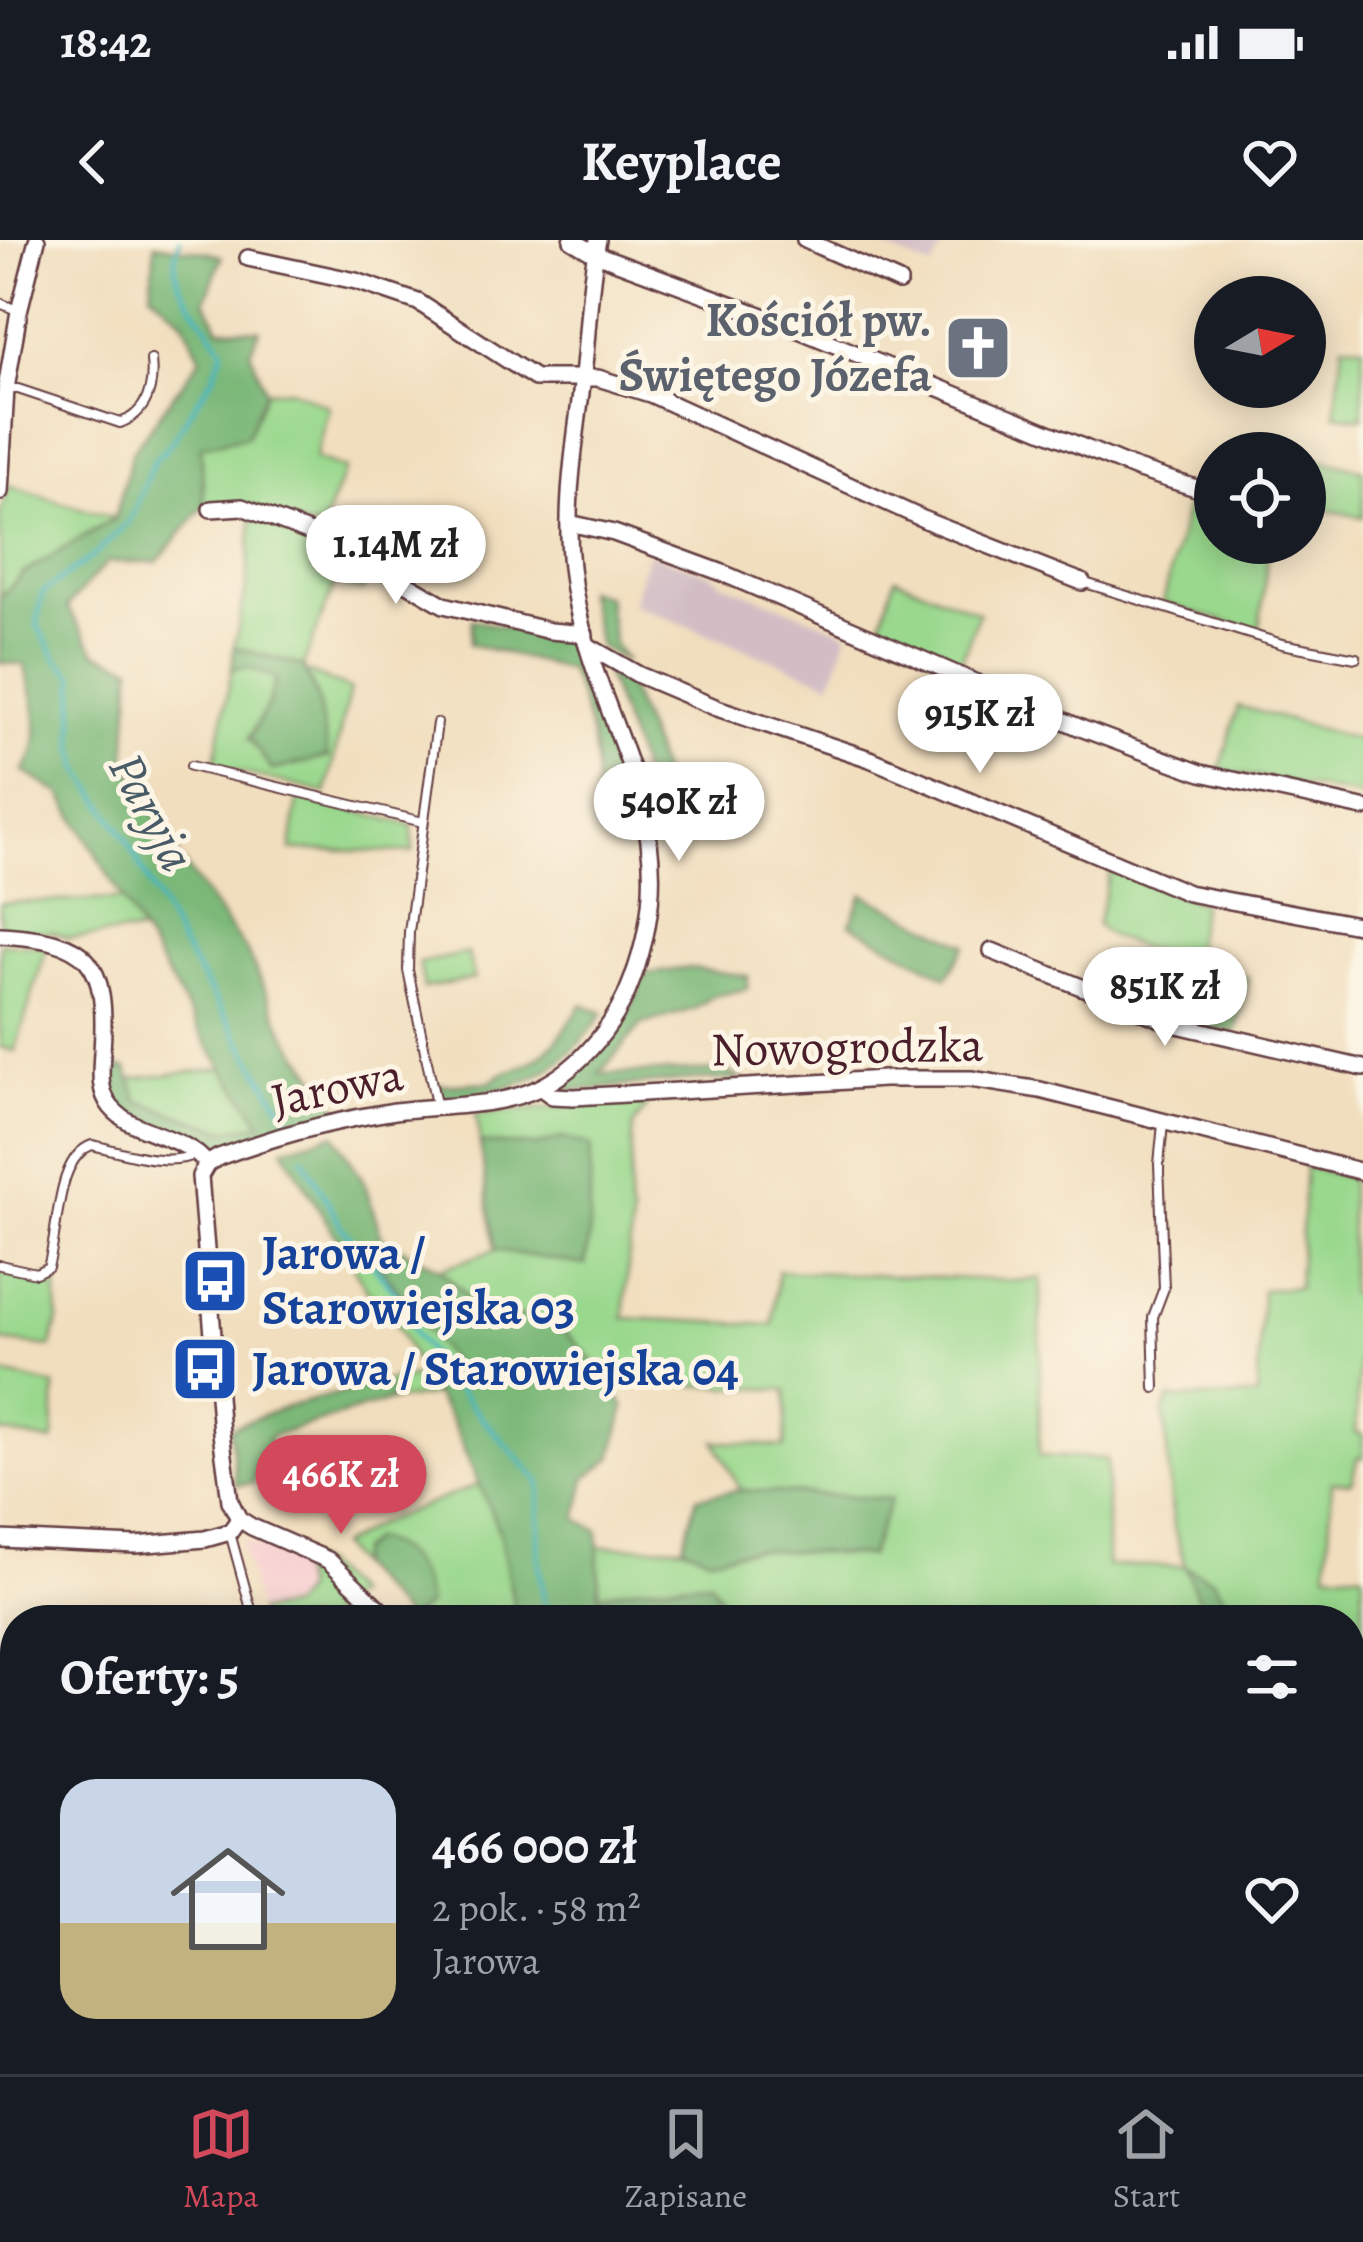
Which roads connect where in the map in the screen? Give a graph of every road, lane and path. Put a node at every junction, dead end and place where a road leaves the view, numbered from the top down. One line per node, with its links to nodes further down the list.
1 (37, 240): 8 (street)
2 (572, 240): 4 (street)
3 (805, 240): 6 (street)
4 (597, 247): 10 (street, Jarowa); 13 (street)
5 (248, 258): 10 (street)
6 (898, 282)
7 (0, 303): 8 (lane)
8 (19, 311): 11 (street)
9 (151, 360): 11 (lane)
10 (583, 378): 16 (street, Jarowa); 17 (street)
11 (3, 387): 12 (street)
12 (1, 464): 14 (street)
13 (1194, 488)
14 (0, 493)
15 (212, 508): 18 (street)
16 (569, 523): 18 (street, Jarowa); 22 (street)
17 (1082, 582): 19 (lane)
18 (586, 640): 24 (street); 28 (street, Jarowa)
19 (1356, 658)
20 (437, 723): 23 (lane)
21 (191, 766): 23 (lane)
22 (1363, 808)
23 (423, 822): 29 (lane)
24 (1363, 926)
25 (0, 935): 31 (street)
26 (992, 951): 27 (street)
27 (1363, 1068)
28 (541, 1088): 29 (street, Jarowa); 30 (street, Nowogrodzka)
29 (436, 1106): 31 (street, Jarowa)
30 (1163, 1124): 32 (street, Nowogrodzka); 34 (lane)
31 (202, 1158): 33 (lane); 35 (street)
32 (1363, 1172)
33 (0, 1264)
34 (1155, 1388)
35 (235, 1525): 36 (street); 37 (lane); 38 (street)
36 (0, 1539)
37 (251, 1605)
38 (375, 1605)

